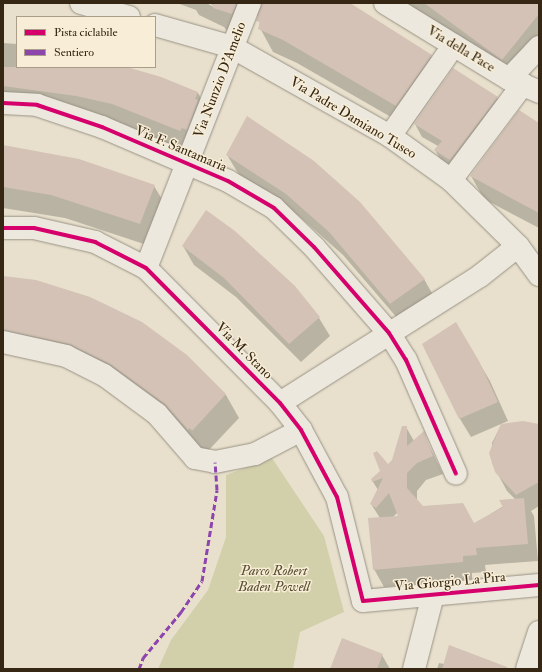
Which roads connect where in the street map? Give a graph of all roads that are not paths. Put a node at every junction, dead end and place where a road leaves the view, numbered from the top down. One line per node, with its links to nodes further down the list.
1 (81, 3): 4 (street)
2 (250, 3): 7 (street, Via Nunzio D'Amelio)
3 (385, 3): 6 (street, Via della Pace)
4 (126, 16)
5 (156, 25): 7 (street, Via Padre Damiano Tuseo)
6 (454, 45): 9 (street, Via della Pace); 11 (street)
7 (232, 47): 11 (street, Via Padre Damiano Tuseo); 12 (street, Via Nunzio D'Amelio)
8 (539, 48): 9 (street)
9 (524, 85): 13 (street)
10 (3, 103): 12 (street, Via F. Santamaria)
11 (390, 136): 13 (street, Via Padre Damiano Tuseo)
12 (187, 163): 16 (street, Via Nunzio D'Amelio); 18 (street, Via F. Santamaria)
13 (452, 180): 15 (street, Via Padre Damiano Tuseo)
14 (3, 228): 16 (street, Via M. Stano)
15 (518, 246): 17 (street, Via Padre Damiano Tuseo); 18 (street)
16 (146, 268): 20 (street, Via M. Stano)
17 (539, 274)
18 (389, 334): 20 (street); 22 (street, Via F. Santamaria)
19 (3, 342): 21 (street)
20 (280, 403): 21 (street, Via M. Stano)
21 (300, 430): 25 (street, Via M. Stano)
22 (456, 474)
23 (539, 586): 24 (street, Via Giorgio La Pira)
24 (434, 595): 25 (street, Via Giorgio La Pira); 27 (street)
25 (363, 601)
26 (539, 632): 28 (street)
27 (414, 669)
28 (527, 669)

